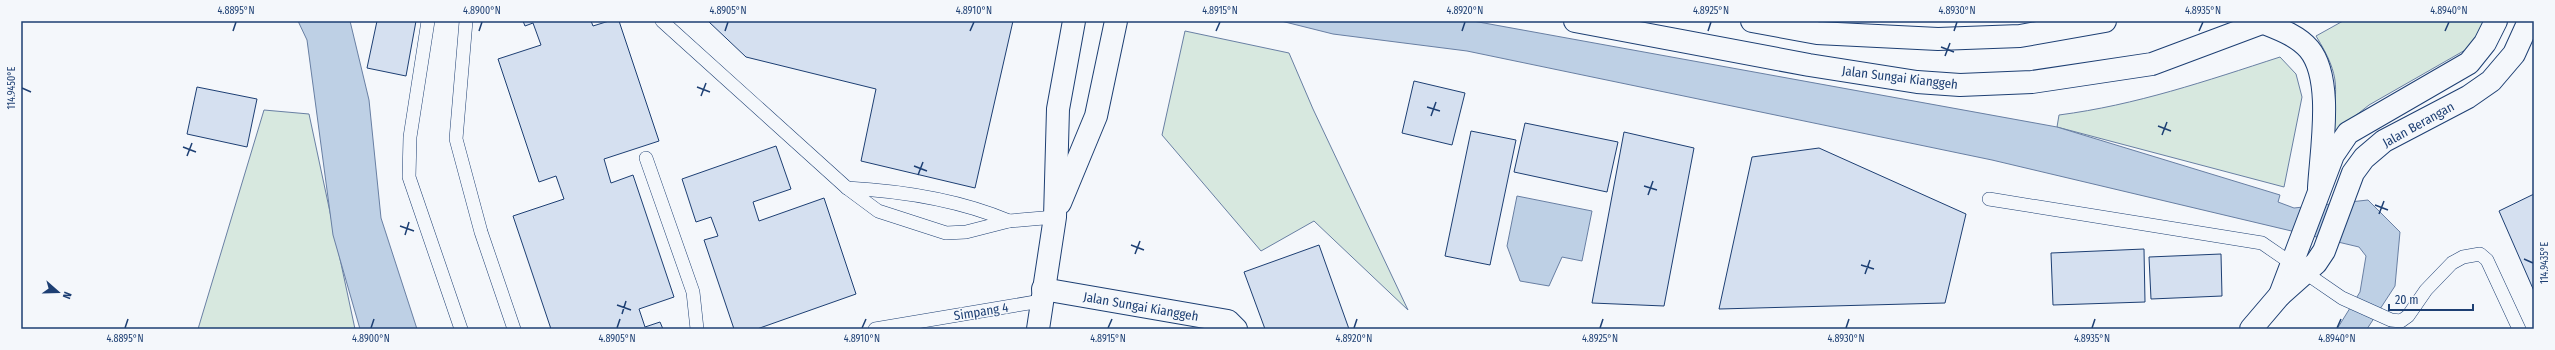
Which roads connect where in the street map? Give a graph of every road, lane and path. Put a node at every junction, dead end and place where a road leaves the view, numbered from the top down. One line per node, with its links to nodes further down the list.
1 (428, 21): 22 (lane)
2 (466, 21): 23 (lane)
3 (662, 21): 15 (lane)
4 (1074, 21): 18 (main road)
5 (1116, 21): 18 (main road)
6 (1575, 21): 11 (main road, Jalan Sungai Kianggeh)
7 (1752, 21): 12 (main road)
8 (2105, 21): 12 (main road)
9 (2496, 21): 16 (main road, Jalan Berangan)
10 (2529, 21): 13 (main road); 20 (main road, Jalan Berangan)
11 (2266, 22): 16 (main road)
12 (1819, 27)
13 (2534, 33)
14 (646, 158): 24 (lane)
15 (847, 188): 19 (lane); 19 (lane)
16 (2319, 188): 20 (main road, Jalan Berangan)
17 (1989, 199): 20 (lane)
18 (1055, 217): 19 (lane); 21 (main road)
19 (1009, 221)
20 (2299, 268): 28 (main road, Jalan Berangan); 29 (lane)
21 (1042, 295): 25 (lane, Simpang 4); 26 (main road); 27 (main road, Jalan Sungai Kianggeh)
22 (461, 329)
23 (514, 329)
24 (697, 329)
25 (875, 329)
26 (1038, 329)
27 (1236, 329)
28 (2251, 329)
29 (2519, 329)

